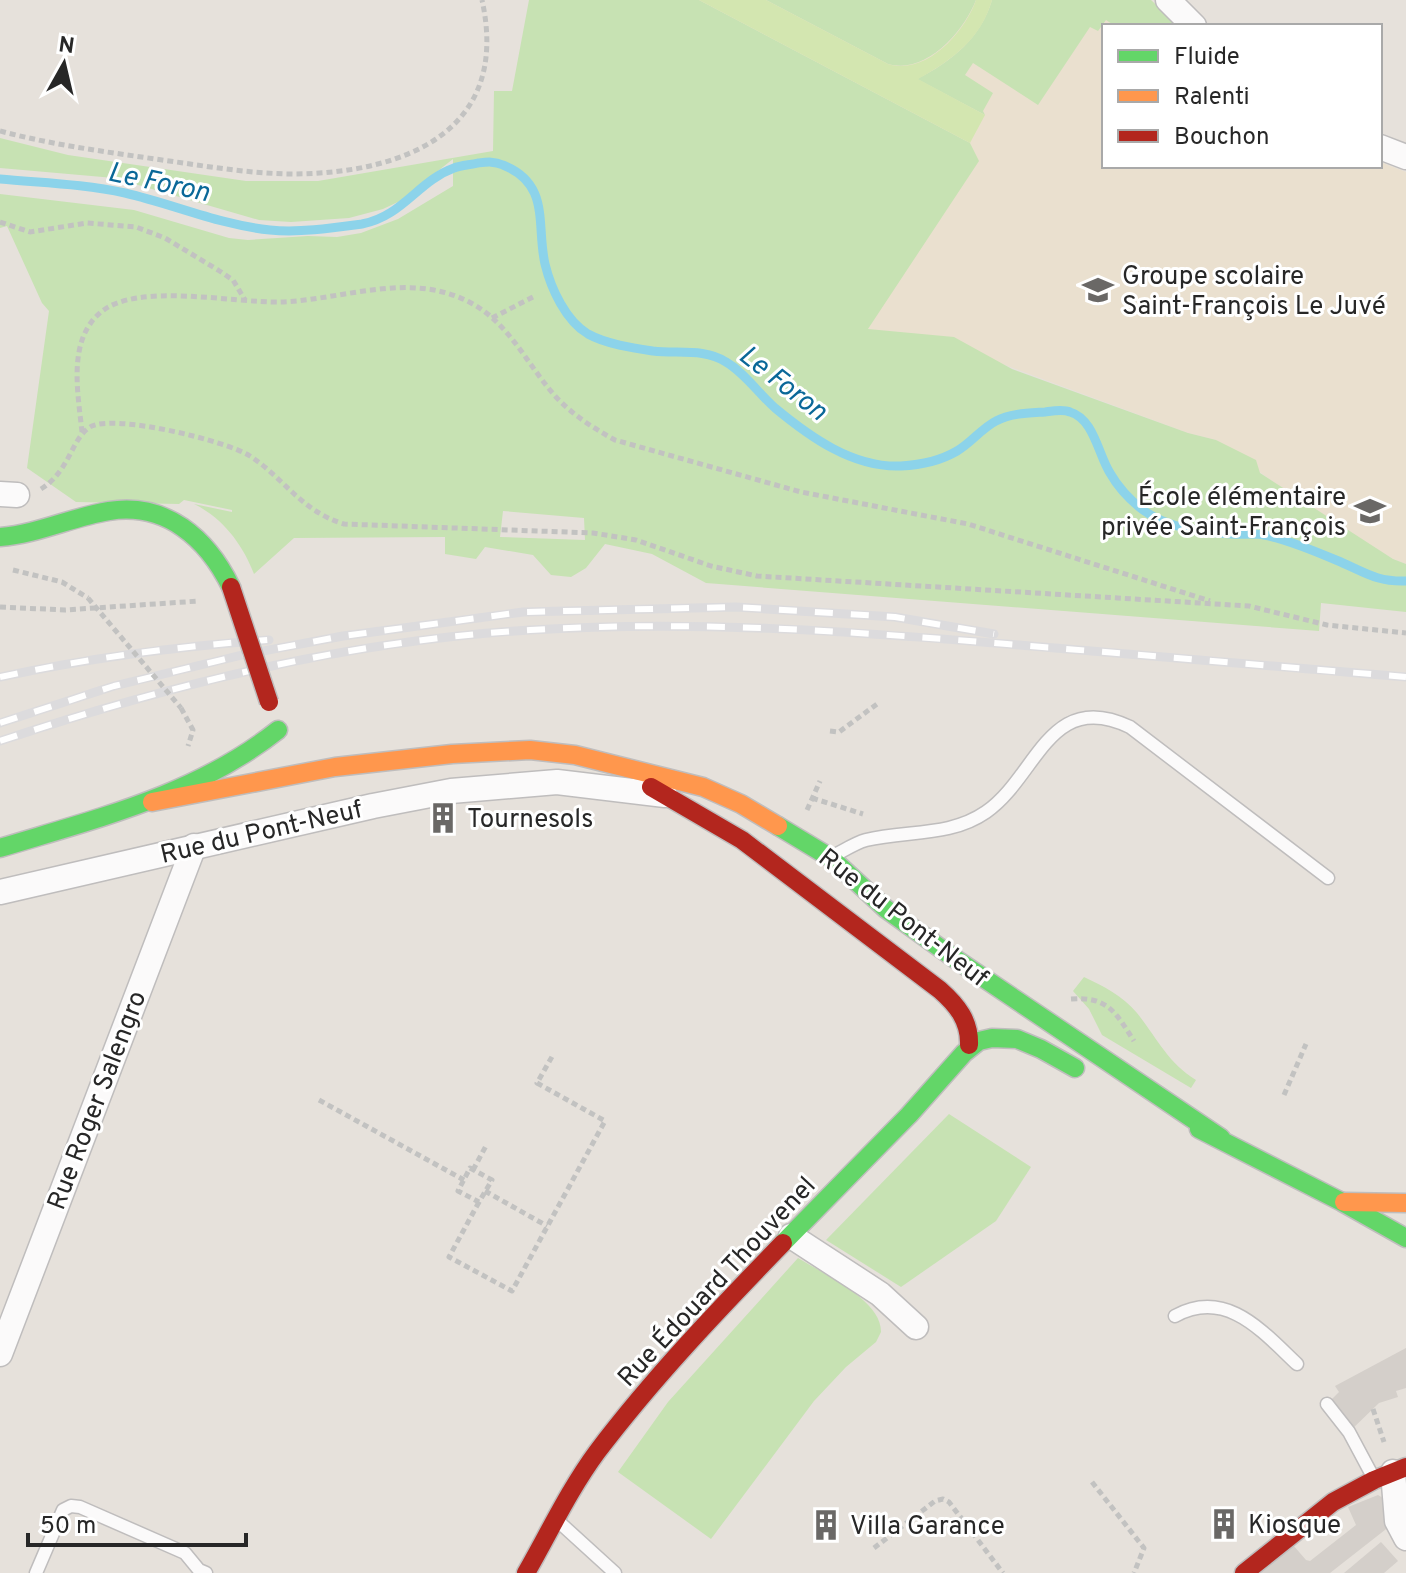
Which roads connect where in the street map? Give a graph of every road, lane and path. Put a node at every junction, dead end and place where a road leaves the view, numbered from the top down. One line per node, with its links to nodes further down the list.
1 (482, 0): 4 (path)
2 (1168, 0): 3 (street)
3 (1192, 24)
4 (0, 131)
5 (1382, 148): 6 (street)
6 (1406, 157)
7 (0, 222): 9 (path)
8 (533, 297): 10 (path)
9 (245, 300): 10 (path); 11 (path)
10 (492, 318): 16 (path)
11 (83, 433): 12 (path); 16 (path)
12 (9, 495)
13 (0, 537): 22 (street, bridge)
14 (4, 568): 20 (path, bridge)
15 (199, 601): 17 (path)
16 (1218, 604): 18 (path)
17 (0, 607)
18 (1406, 633)
19 (877, 704): 21 (path)
20 (181, 708)
21 (830, 731)
22 (286, 743): 24 (street); 27 (street)
23 (608, 763): 24 (street, Rue du Pont-Neuf); 25 (street, Rue du Pont-Neuf); 31 (street, Rue du Pont-Neuf)
24 (335, 767): 27 (street, Rue du Pont-Neuf)
25 (667, 796): 29 (street, Rue du Pont-Neuf); 33 (street, Rue du Pont-Neuf)
26 (812, 798): 28 (path)
27 (152, 802): 30 (street)
28 (863, 814)
29 (194, 846): 34 (street, Rue du Pont-Neuf); 56 (street, Rue Roger Salengro)
30 (0, 848)
31 (831, 858): 32 (lane); 33 (street); 35 (street); 43 (street, Rue du Pont-Neuf)
32 (1328, 878)
33 (794, 880): 35 (street, Rue du Pont-Neuf)
34 (0, 892)
35 (811, 894): 37 (street, Rue du Pont-Neuf)
36 (1306, 1044): 41 (path)
37 (969, 1045): 39 (street); 53 (street, Rue Édouard Thouvenel)
38 (553, 1055): 51 (path)
39 (1095, 1079)
40 (1119, 1092): 43 (street, Rue du Pont-Neuf)
41 (1284, 1095)
42 (319, 1100): 46 (path)
43 (1221, 1138): 50 (street, Rue du Pont-Neuf)
44 (487, 1144): 45 (path)
45 (473, 1170): 46 (path); 47 (path)
46 (464, 1180): 49 (path)
47 (485, 1191): 49 (path); 51 (path)
48 (1404, 1199): 50 (street); 52 (lane)
49 (479, 1202): 51 (path)
50 (1342, 1202): 52 (street, Rue du Pont-Neuf)
51 (548, 1226)
52 (1398, 1234)
53 (791, 1236): 55 (street); 63 (street, Rue Édouard Thouvenel)
54 (1175, 1316): 57 (lane)
55 (916, 1327)
56 (0, 1354)
57 (1297, 1364)
58 (1327, 1404): 61 (lane)
59 (1373, 1409): 60 (path)
60 (1383, 1438)
61 (1391, 1473): 64 (street); 72 (street)
62 (1092, 1482): 71 (path)
63 (556, 1520): 68 (street, Rue Édouard Thouvenel); 69 (lane)
64 (1406, 1538)
65 (874, 1548): 70 (path)
66 (36, 1573): 67 (lane)
67 (206, 1573)
68 (526, 1573)
69 (615, 1573)
70 (1003, 1573)
71 (1134, 1573)
72 (1244, 1573)

